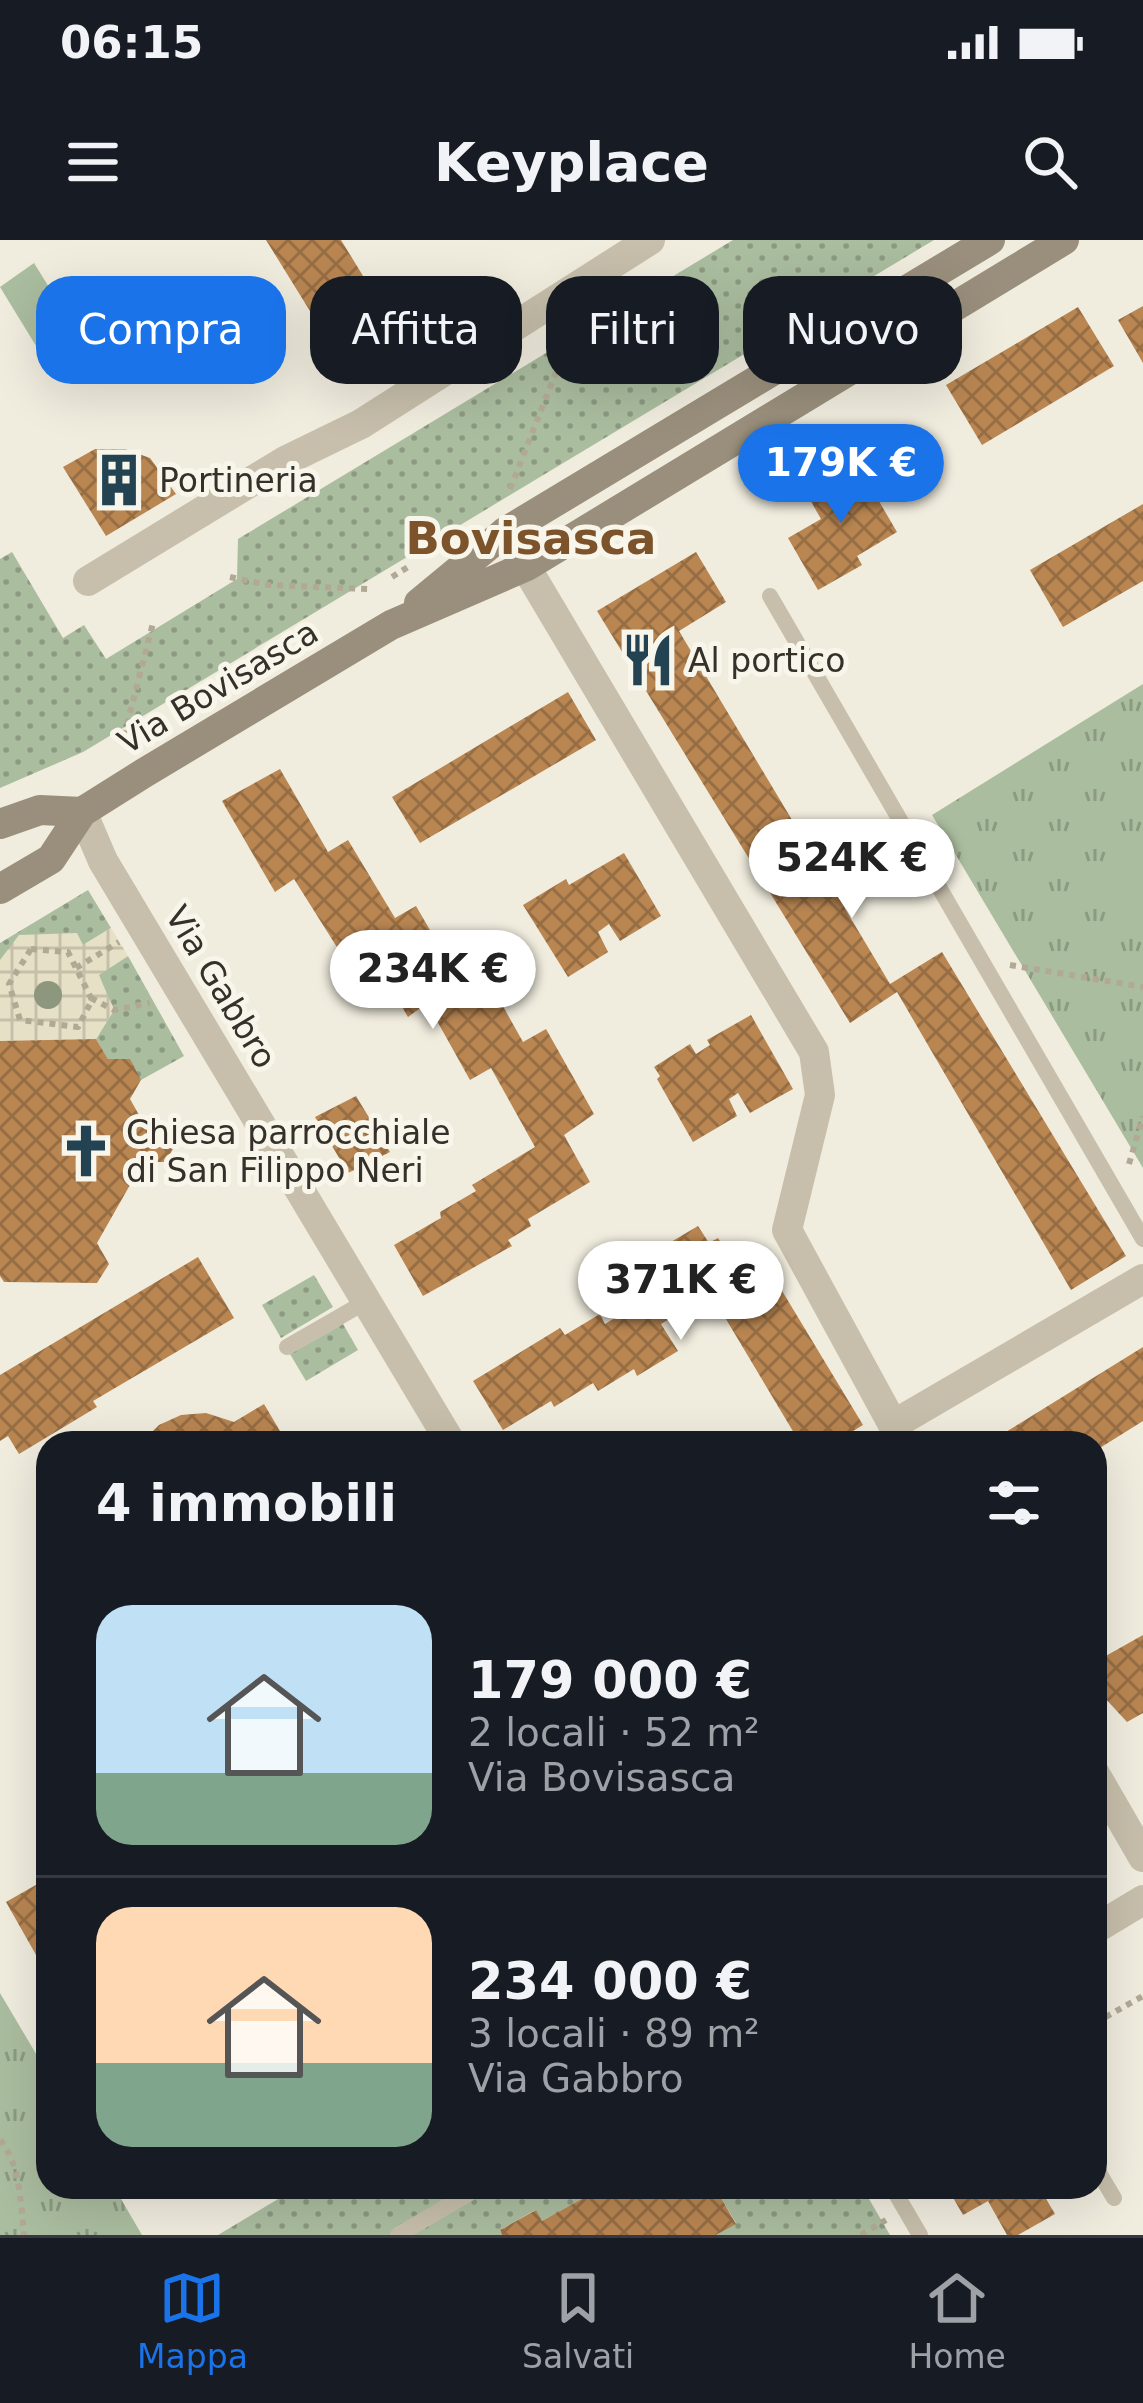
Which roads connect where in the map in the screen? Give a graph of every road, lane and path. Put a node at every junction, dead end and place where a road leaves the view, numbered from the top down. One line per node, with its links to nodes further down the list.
1 (990, 240): 6 (street, Via Bovisasca)
2 (1064, 240): 7 (street, Via Bovisasca)
3 (632, 244): 9 (street)
4 (551, 384): 5 (path)
5 (509, 489)
6 (505, 532): 7 (street); 13 (street, Via Bovisasca)
7 (527, 566): 13 (street, Via Bovisasca); 32 (street)
8 (230, 577): 10 (path)
9 (88, 580)
10 (370, 589)
11 (770, 596): 19 (lane)
12 (153, 623): 14 (path)
13 (392, 625): 15 (street, Via Bovisasca)
14 (124, 736)
15 (82, 812): 16 (street, Via Bovisasca); 17 (street, Via Bovisasca); 29 (street, Via Gabbro)
16 (0, 824)
17 (0, 889)
18 (123, 939): 20 (path)
19 (980, 960): 22 (path); 26 (lane)
20 (76, 968): 21 (path); 23 (path)
21 (4, 984): 23 (path)
22 (1143, 987)
23 (91, 998): 24 (path)
24 (160, 1002)
25 (1143, 1116): 26 (path)
26 (1119, 1199): 27 (lane)
27 (1143, 1239)
28 (1143, 1279): 33 (street)
29 (367, 1301): 30 (lane); 31 (street, Via Gabbro)
30 (287, 1347)
31 (444, 1431)
32 (896, 1431)
33 (903, 1431)
34 (1107, 1795): 35 (street)
35 (1143, 1857)
36 (1143, 1900): 37 (street)
37 (1107, 1922)
38 (1143, 1996): 39 (path)
39 (1107, 2017)
40 (0, 2140): 45 (path)
41 (1107, 2186): 42 (lane)
42 (1114, 2198)
43 (460, 2199): 46 (lane)
44 (899, 2199): 47 (lane)
45 (24, 2235)
46 (398, 2235)
47 (920, 2235)

